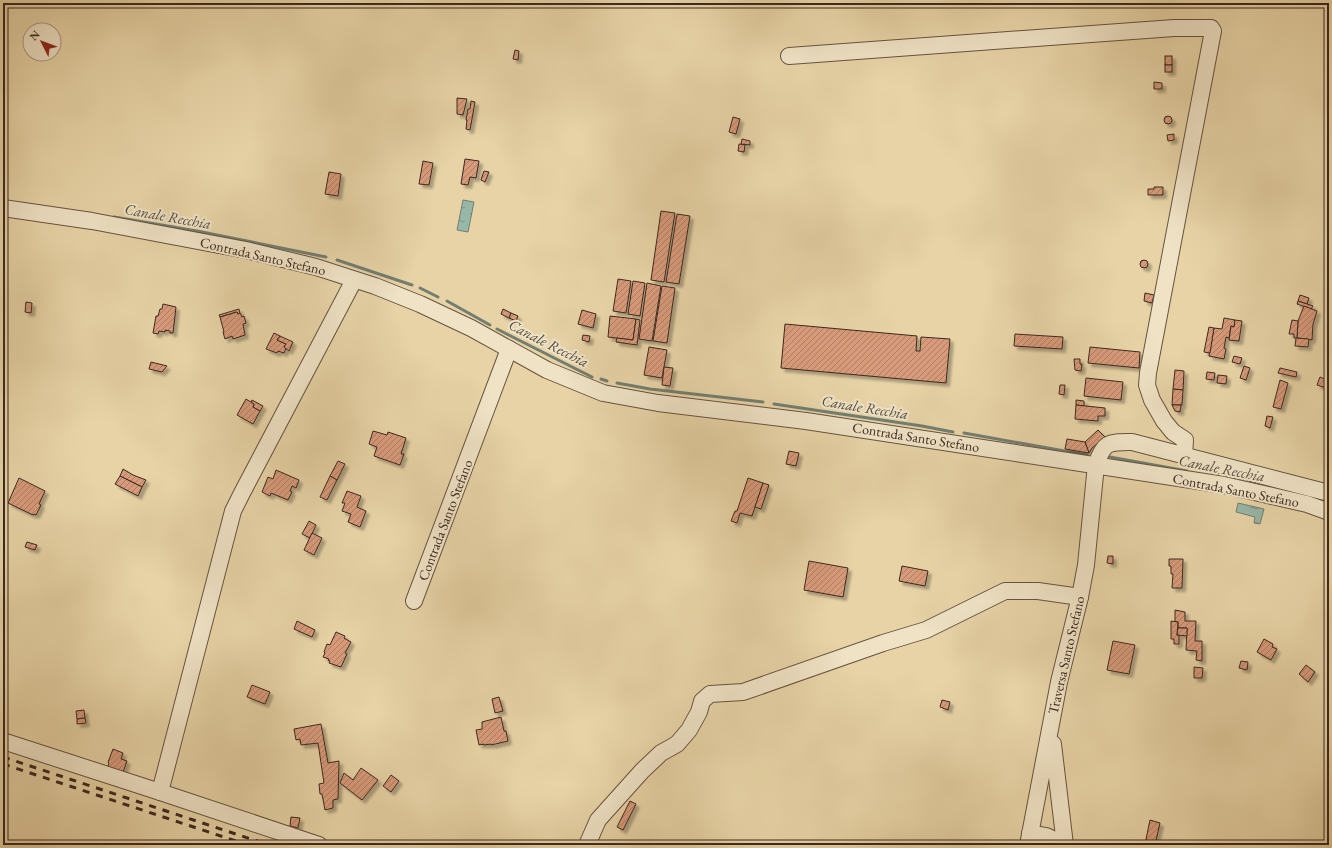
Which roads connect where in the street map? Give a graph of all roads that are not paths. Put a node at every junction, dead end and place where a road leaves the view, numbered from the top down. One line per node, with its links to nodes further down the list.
1 (789, 56): 5 (street)
2 (3, 208): 3 (street, Contrada Santo Stefano)
3 (354, 280): 4 (street, Contrada Santo Stefano); 13 (street)
4 (509, 349): 6 (street, Contrada Santo Stefano); 10 (street, Contrada Santo Stefano)
5 (1184, 456): 6 (street, Traversa Santo Stefano); 7 (street, Traversa Santo Stefano)
6 (1096, 465): 8 (street, Contrada Santo Stefano); 9 (street, Traversa Santo Stefano)
7 (1329, 493)
8 (1329, 512)
9 (1080, 597): 12 (street, Traversa Santo Stefano); 17 (street)
10 (414, 601)
11 (3, 741): 13 (street)
12 (1047, 742): 14 (street, Traversa Santo Stefano); 15 (street)
13 (160, 792): 16 (street)
14 (1029, 839): 15 (street)
15 (1065, 844)
16 (319, 845)
17 (587, 845)

